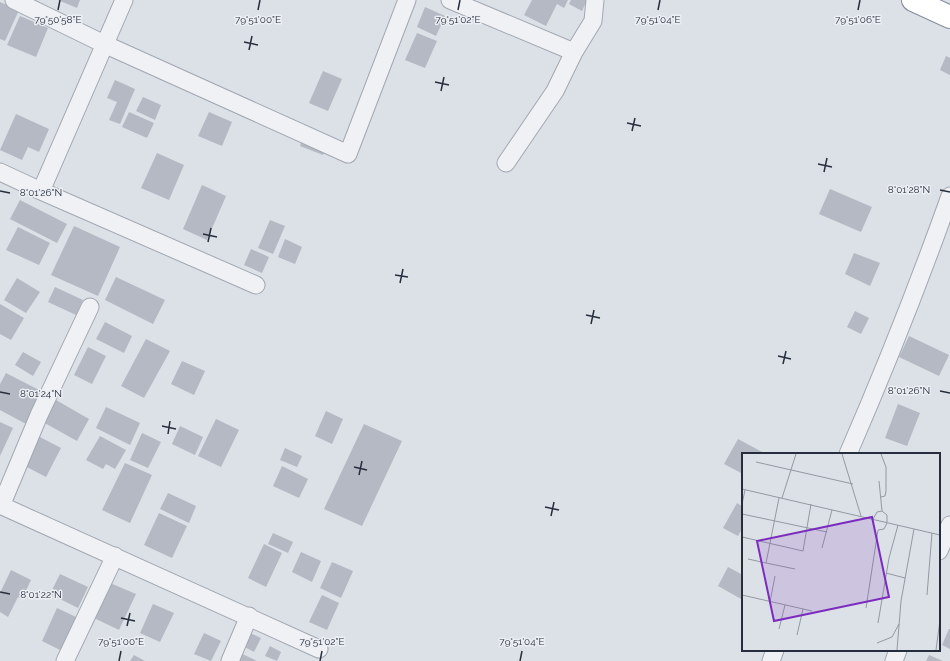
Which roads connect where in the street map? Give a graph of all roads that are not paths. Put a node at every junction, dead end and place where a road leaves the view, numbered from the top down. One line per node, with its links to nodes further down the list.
1 (14, 0): 8 (street)
2 (124, 0): 8 (street)
3 (407, 0): 8 (street)
4 (450, 0): 9 (street)
5 (595, 0): 9 (street)
6 (914, 0): 7 (highway)
7 (950, 17)
8 (104, 44): 12 (street)
9 (574, 52): 10 (street)
10 (506, 163)
11 (0, 172): 12 (street)
12 (41, 191): 14 (street)
13 (950, 196): 16 (street)
14 (256, 285)
15 (90, 307): 17 (street)
16 (848, 453)
17 (0, 506): 20 (street)
18 (950, 525): 19 (street)
19 (940, 550)
20 (115, 556): 21 (street); 25 (street)
21 (249, 616): 22 (street); 26 (street)
22 (319, 649)
23 (775, 651): 27 (street)
24 (898, 651): 28 (street)
25 (65, 661)
26 (230, 661)
27 (771, 661)
28 (894, 661)

